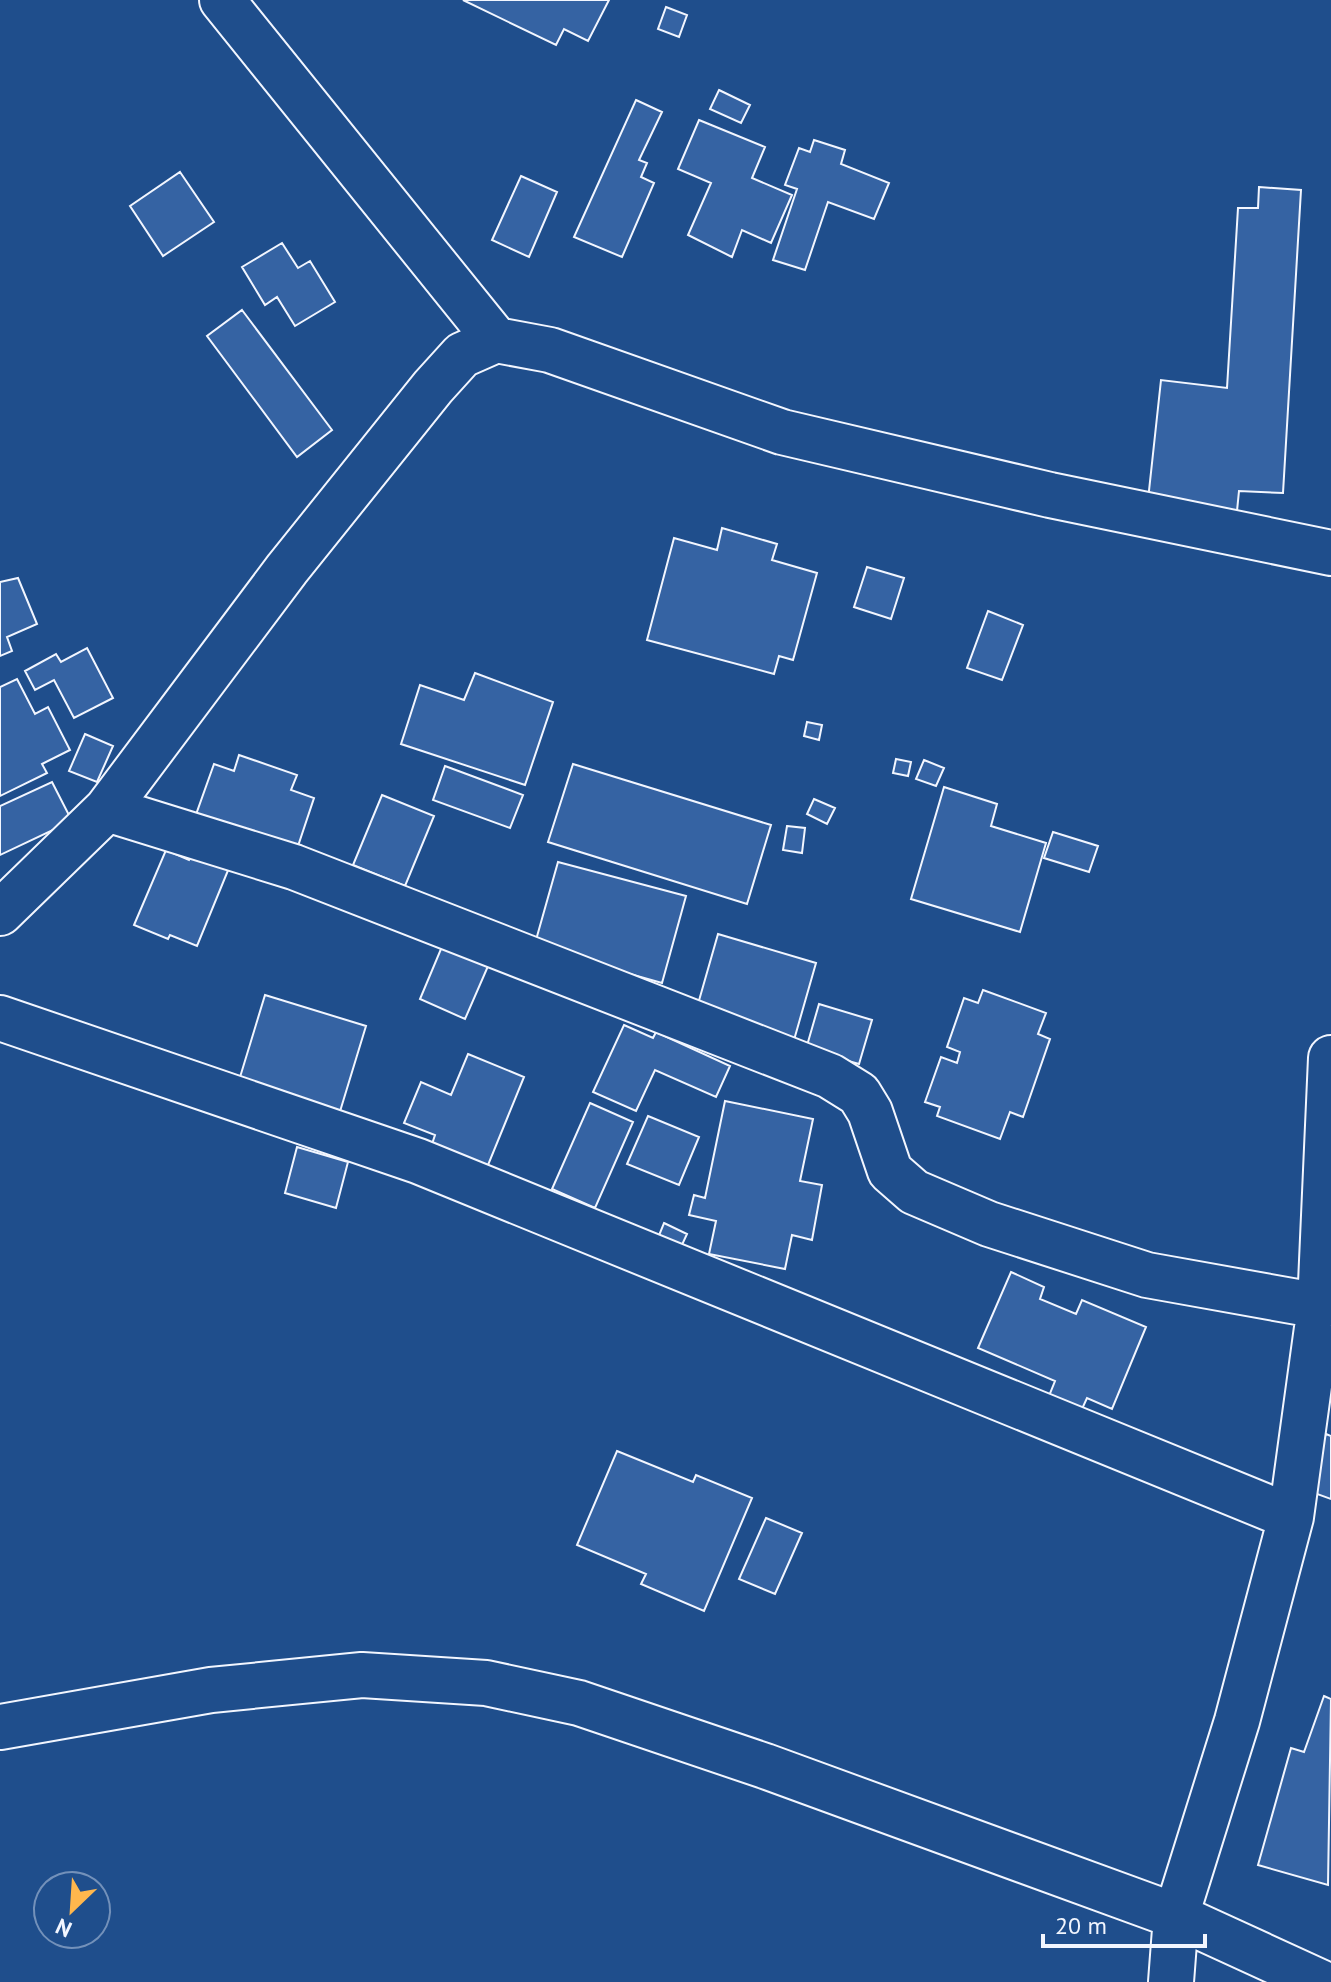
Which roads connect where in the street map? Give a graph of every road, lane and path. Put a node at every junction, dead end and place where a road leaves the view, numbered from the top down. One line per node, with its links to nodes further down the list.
1 (222, 0): 2 (street)
2 (496, 340): 3 (street); 4 (street)
3 (1331, 553)
4 (107, 809): 5 (street); 8 (street)
5 (0, 913)
6 (0, 1018): 9 (street)
7 (1331, 1058): 8 (street)
8 (1320, 1306): 9 (street)
9 (1291, 1517): 11 (street)
10 (0, 1727): 11 (street)
11 (1176, 1916): 12 (street); 13 (street)
12 (1171, 1982)
13 (1320, 1982)

